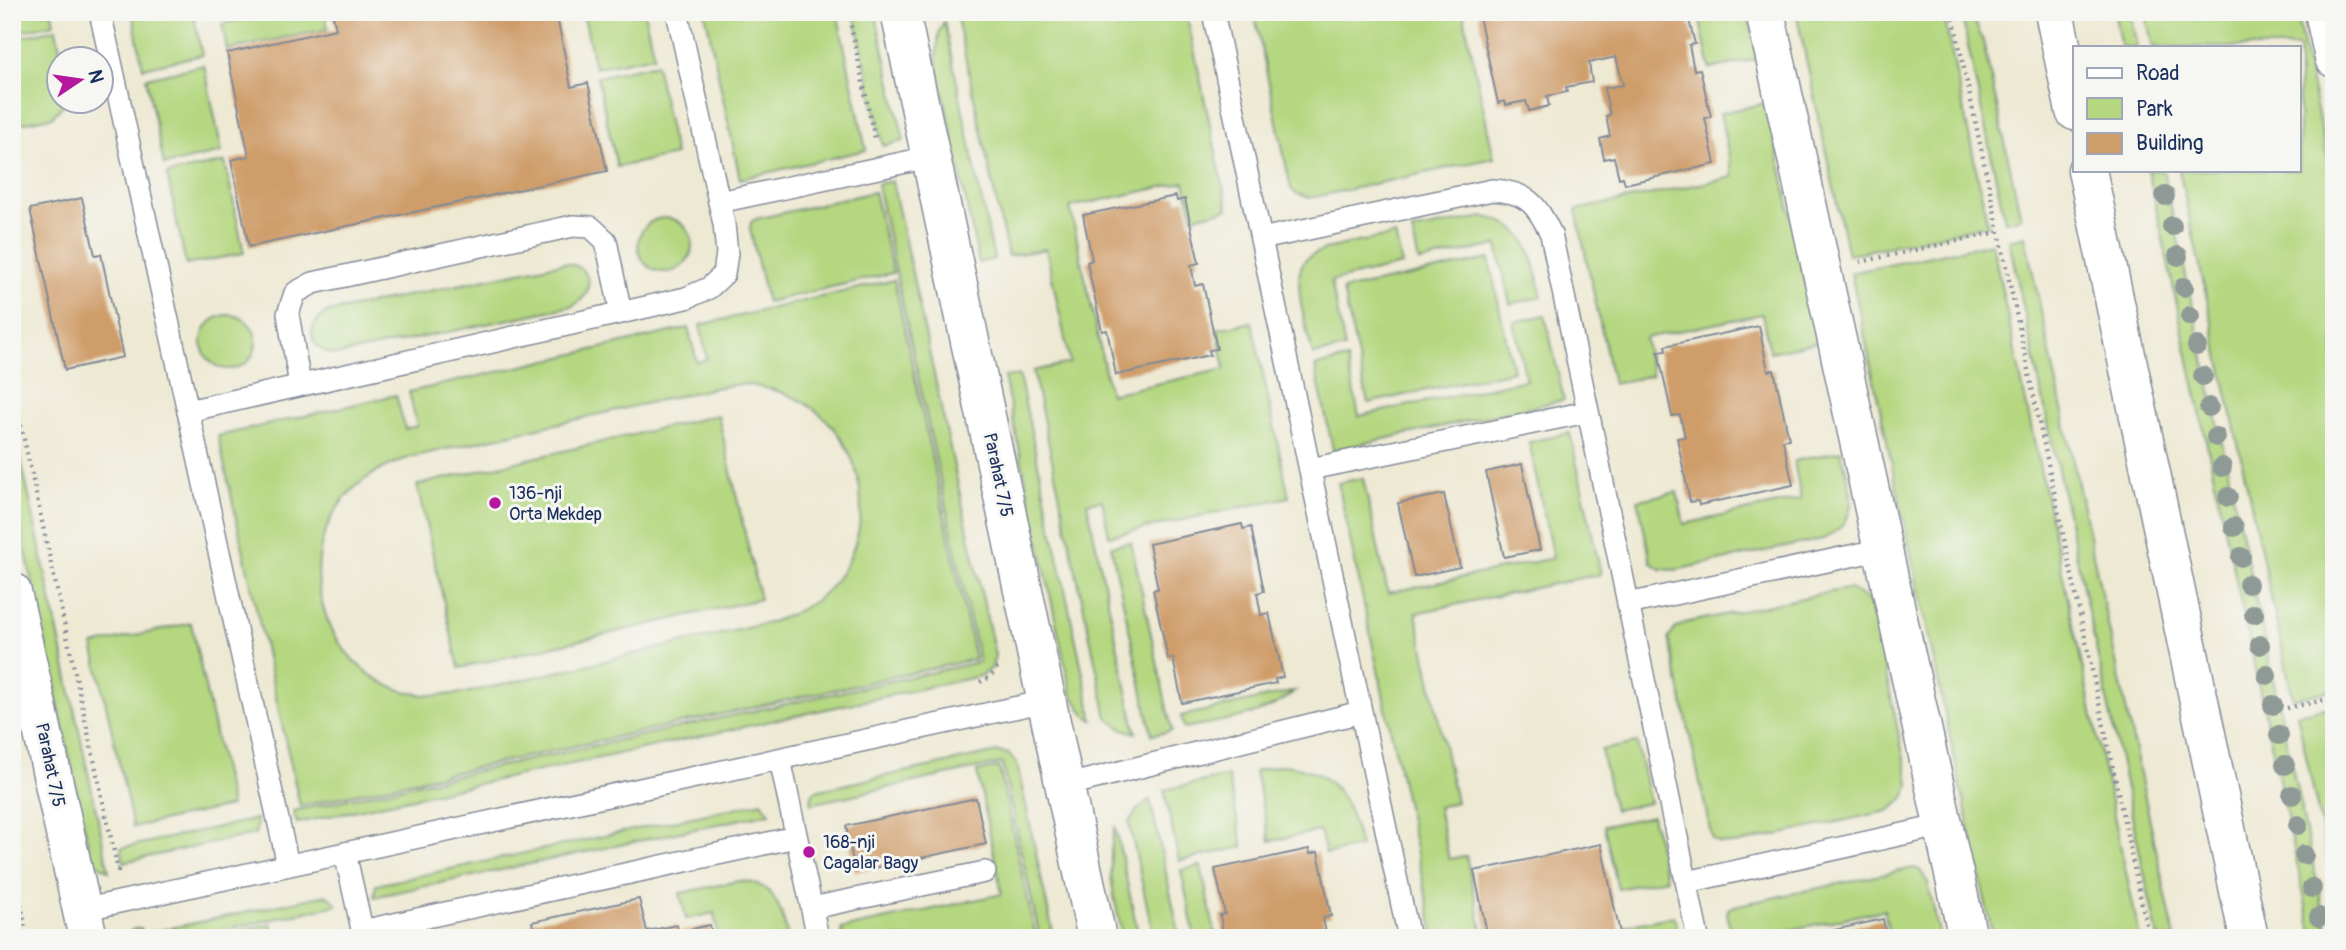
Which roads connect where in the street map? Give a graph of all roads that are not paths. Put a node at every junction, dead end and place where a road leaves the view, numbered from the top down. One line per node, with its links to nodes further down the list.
1 (100, 12): 16 (lane)
2 (677, 12): 12 (lane)
3 (900, 12): 10 (street, Parahat 7/5)
4 (1213, 12): 13 (lane)
5 (1765, 12): 19 (street)
6 (2054, 12): 9 (street)
7 (2324, 12): 8 (street)
8 (2334, 58)
9 (2073, 102)
10 (930, 157): 12 (lane); 22 (street, Parahat 7/5)
11 (2087, 172): 40 (street)
12 (719, 202): 14 (lane)
13 (1261, 239): 17 (lane); 18 (lane)
14 (621, 313): 15 (lane); 15 (lane)
15 (300, 385): 16 (lane)
16 (188, 411): 29 (lane)
17 (1587, 412): 18 (lane); 21 (lane)
18 (1310, 469): 23 (lane)
19 (1883, 549): 21 (lane); 26 (street)
20 (12, 592): 33 (street, Parahat 7/5)
21 (1628, 604): 31 (lane)
22 (1046, 701): 24 (lane); 25 (street, Parahat 7/5)
23 (1361, 712): 25 (lane); 37 (lane)
24 (780, 759): 27 (lane); 28 (lane)
25 (1064, 786): 36 (street, Parahat 7/5)
26 (1944, 825): 31 (lane); 39 (street)
27 (796, 837): 32 (lane); 34 (lane)
28 (345, 853): 29 (lane); 34 (lane)
29 (288, 866): 33 (lane)
30 (985, 872): 32 (lane)
31 (1686, 882): 38 (lane)
32 (812, 908): 35 (lane)
33 (85, 924)
34 (363, 934)
35 (818, 938)
36 (1097, 938)
37 (1409, 938)
38 (1698, 938)
39 (1968, 938)
40 (2249, 938)

